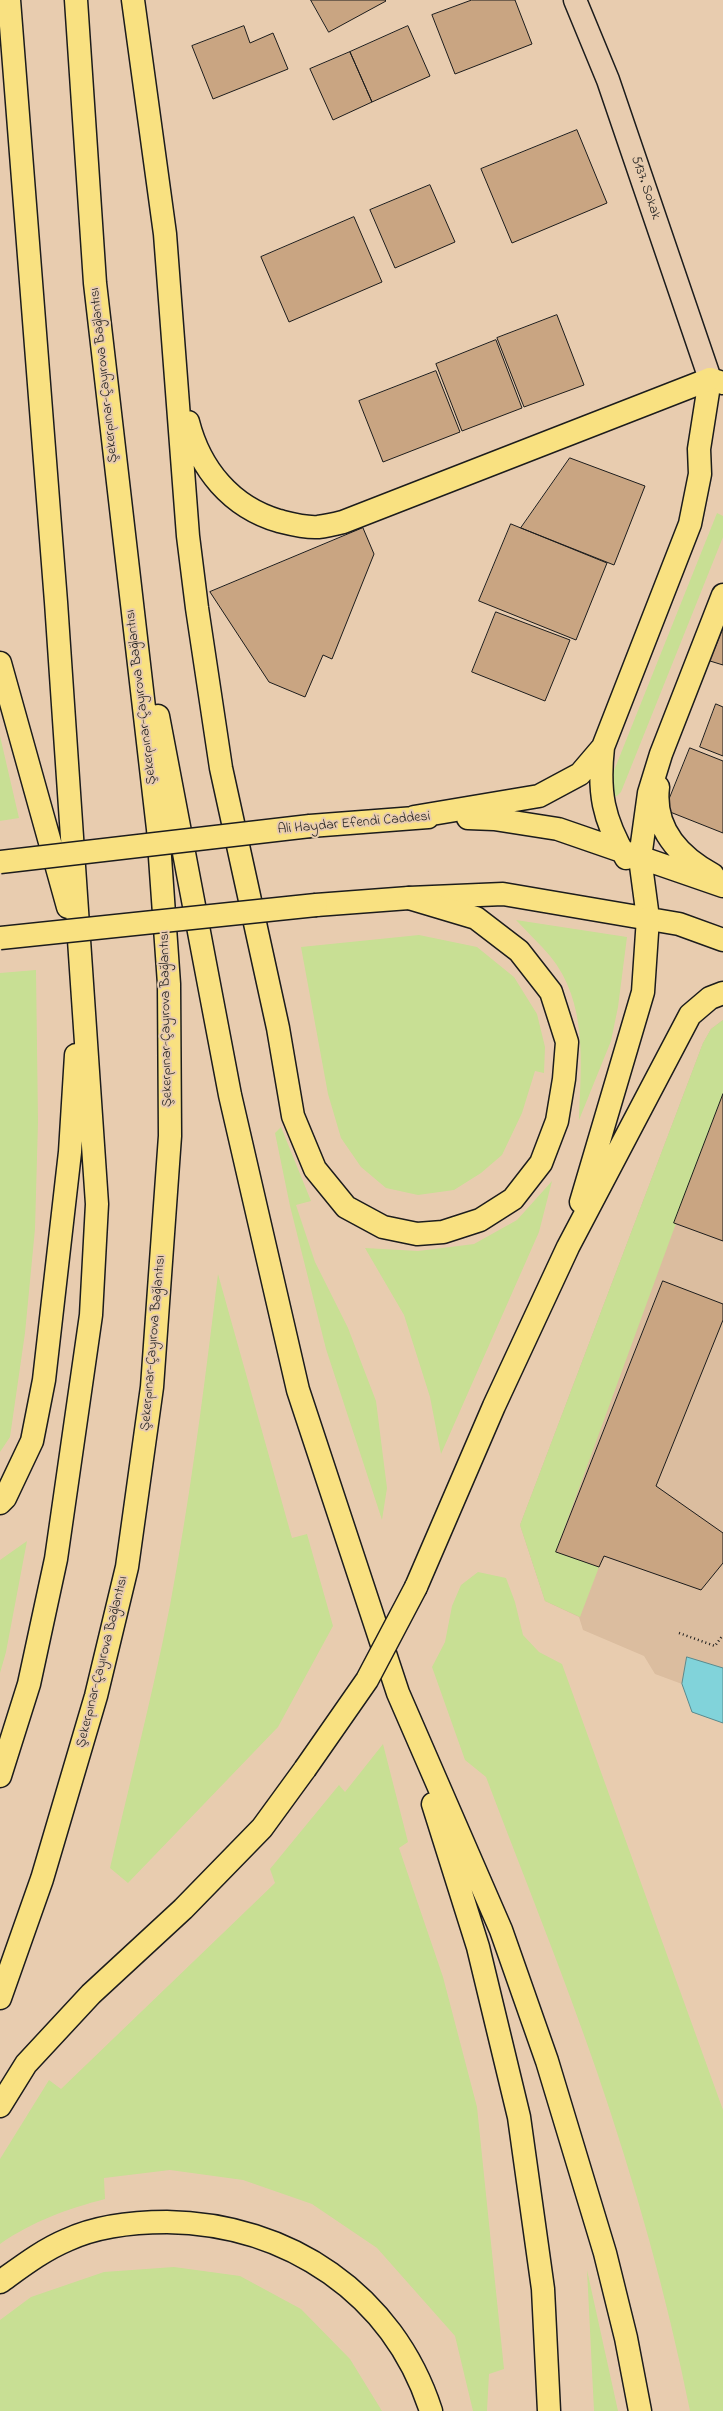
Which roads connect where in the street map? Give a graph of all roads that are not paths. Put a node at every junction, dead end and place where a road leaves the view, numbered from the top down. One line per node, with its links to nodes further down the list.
1 (9, 0): 23 (main road)
2 (76, 0): 7 (main road, Şekerpınar-Çayırova Bağlantısı)
3 (133, 0): 5 (main road)
4 (575, 0): 6 (street, 5137. Sokak)
5 (165, 234): 6 (main road); 18 (main road)
6 (716, 381): 10 (main road)
7 (123, 541): 27 (main road); 29 (main road, Şekerpınar-Çayırova Bağlantısı)
8 (723, 594): 11 (main road)
9 (0, 663): 23 (main road)
10 (603, 747): 12 (main road); 13 (main road)
11 (661, 754): 13 (main road); 15 (main road)
12 (414, 817): 13 (main road, Ali Haydar Efendi Caddesi); 14 (main road, Ali Haydar Efendi Caddesi, bridge)
13 (631, 855): 16 (main road, Ali Haydar Efendi Caddesi); 17 (main road)
14 (0, 862)
15 (723, 880)
16 (723, 886)
17 (643, 887): 19 (main road); 20 (main road)
18 (410, 898): 19 (main road); 21 (main road, bridge)
19 (648, 918): 20 (main road); 25 (main road)
20 (679, 924): 22 (main road)
21 (0, 938)
22 (723, 940)
23 (82, 958): 26 (main road); 28 (main road)
24 (723, 994): 25 (main road)
25 (568, 1247): 30 (main road, bridge)
26 (0, 1503)
27 (398, 1693): 33 (main road); 34 (main road)
28 (0, 1776)
29 (0, 1998)
30 (0, 2106)
31 (0, 2282): 32 (main road)
32 (431, 2411)
33 (549, 2411)
34 (640, 2411)

